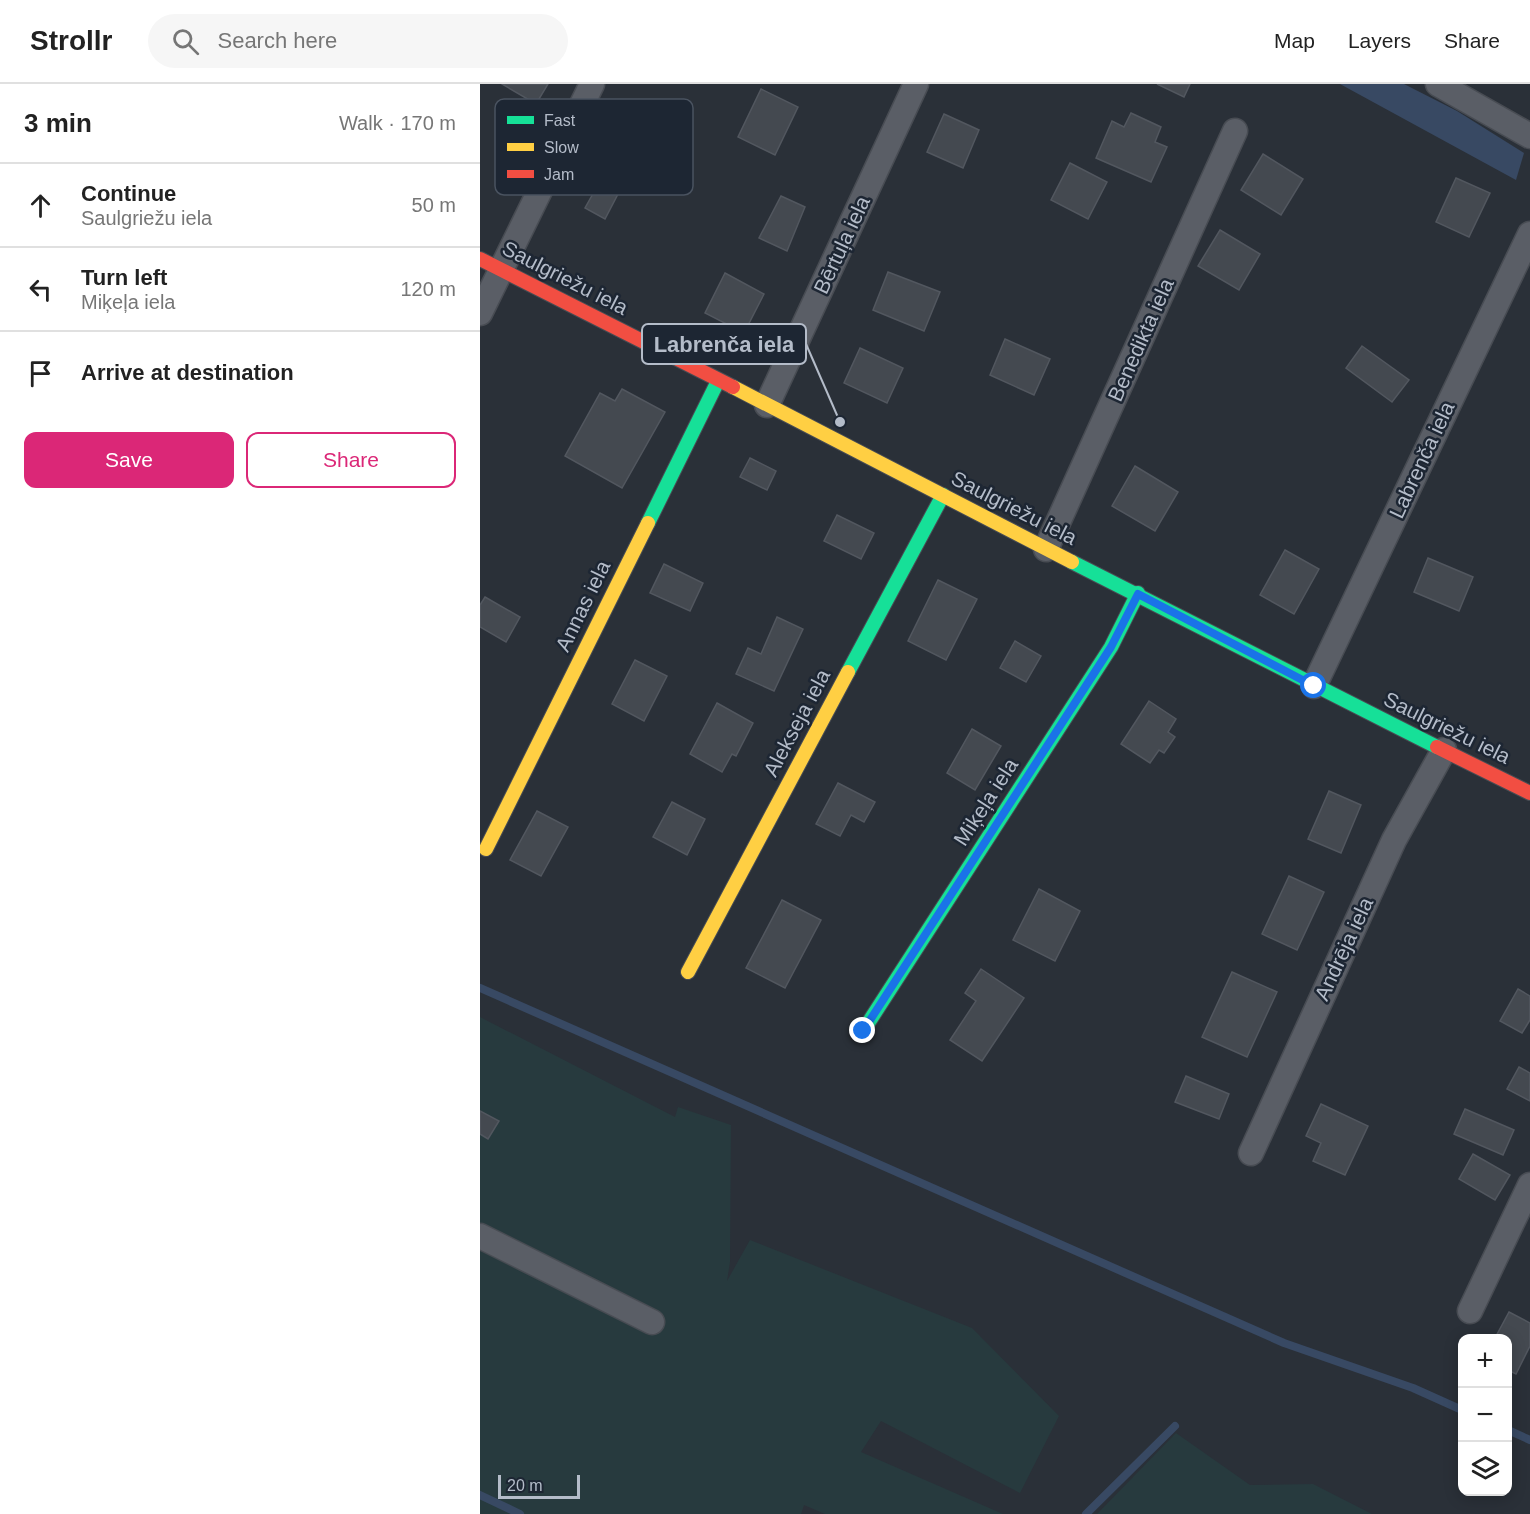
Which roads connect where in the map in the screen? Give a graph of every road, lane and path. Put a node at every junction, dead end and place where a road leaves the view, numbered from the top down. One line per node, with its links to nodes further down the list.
1 (592, 84): 4 (street)
2 (916, 84): 12 (street, Bērtuļa iela)
3 (1438, 84): 6 (street)
4 (584, 99)
5 (1235, 131): 14 (street, Benedikta iela)
6 (1530, 136)
7 (529, 195): 9 (street)
8 (1530, 234): 16 (street, Labrenča iela)
9 (490, 264): 10 (street); 11 (street, Saulgriežu iela)
10 (480, 313)
11 (718, 381): 12 (street, Saulgriežu iela); 19 (street, Annas iela)
12 (767, 405): 13 (street, Saulgriežu iela)
13 (943, 495): 14 (street, Saulgriežu iela); 20 (street, Alekseja iela)
14 (1046, 549): 15 (street, Saulgriežu iela)
15 (1138, 594): 16 (street, Saulgriežu iela); 21 (street, Miķeļa iela)
16 (1314, 686): 17 (street, Saulgriežu iela)
17 (1444, 750): 18 (street, Saulgriežu iela); 22 (street, Andrēja iela)
18 (1530, 793)
19 (486, 849)
20 (688, 972)
21 (863, 1031)
22 (1251, 1153)
23 (1530, 1185): 25 (street)
24 (480, 1236): 26 (street)
25 (1470, 1311)
26 (652, 1322)

